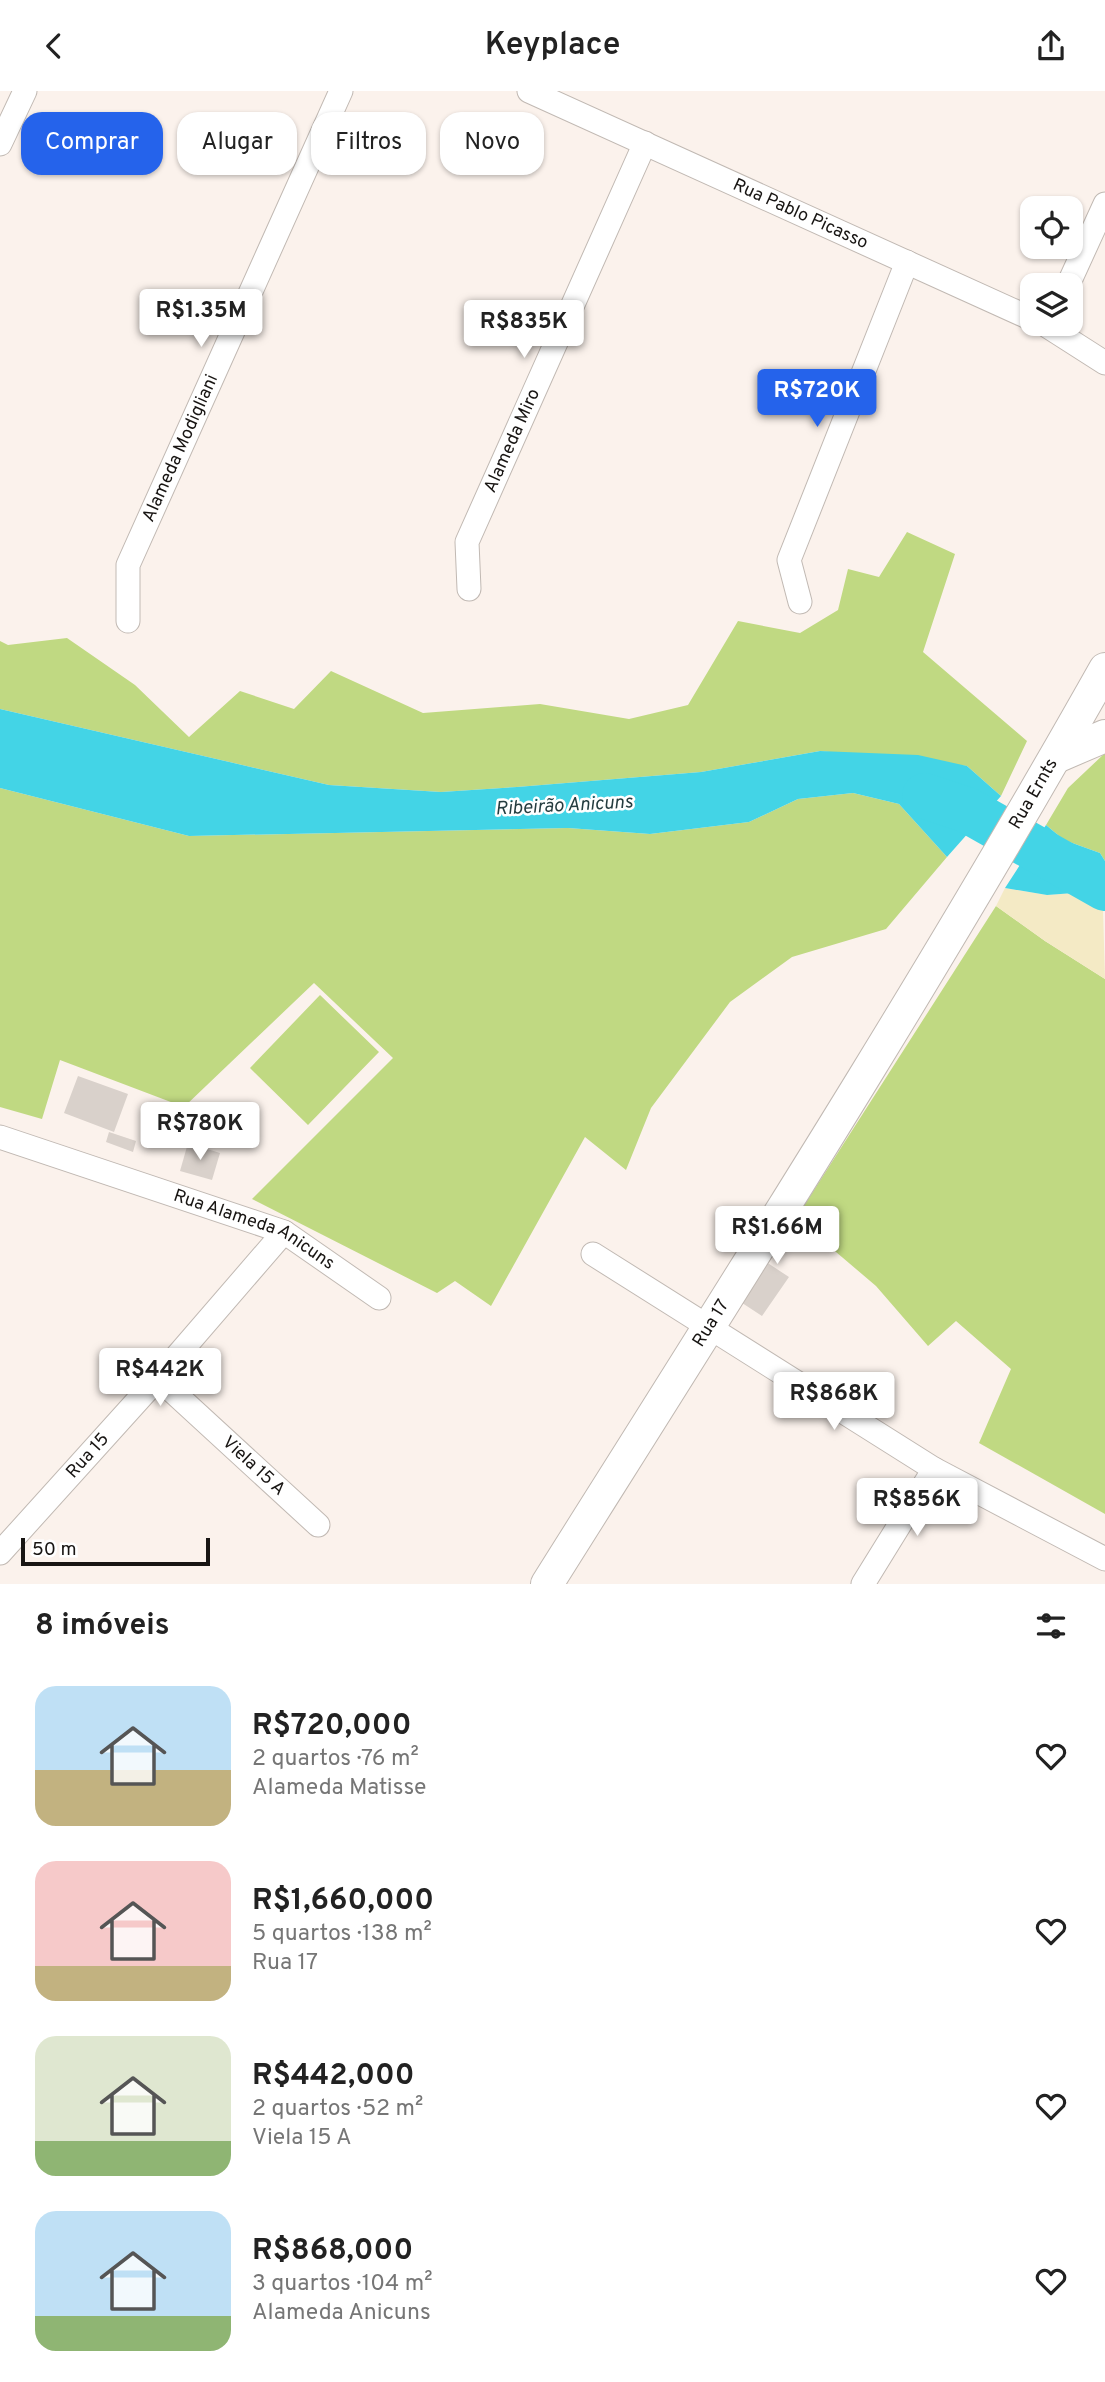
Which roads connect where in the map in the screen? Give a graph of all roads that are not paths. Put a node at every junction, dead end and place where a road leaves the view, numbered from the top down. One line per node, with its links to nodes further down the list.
1 (25, 91): 5 (street)
2 (341, 91): 14 (street, Alameda Modigliani)
3 (529, 91): 4 (street, Rua Pablo Picasso)
4 (645, 143): 7 (street, Rua Pablo Picasso); 12 (street, Alameda Miro)
5 (0, 144)
6 (1105, 204): 8 (street)
7 (906, 262): 9 (street, Rua Pablo Picasso); 13 (street)
8 (1073, 273)
9 (1020, 312)
10 (1064, 336): 11 (street, Rua Pablo Picasso)
11 (1105, 363)
12 (469, 589)
13 (800, 602)
14 (128, 621)
15 (1105, 669): 17 (street, Rua Ernts)
16 (1105, 736): 17 (street)
17 (1049, 770): 18 (street, Rua Ernts)
18 (960, 918): 23 (street, Rua 17)
19 (2, 1141): 20 (street, Rua Alameda Anicuns)
20 (284, 1232): 22 (street, Rua Alameda Anicuns); 24 (street, Rua 15)
21 (593, 1254): 23 (street)
22 (379, 1298)
23 (708, 1328): 25 (street); 29 (street, Rua 17)
24 (158, 1378): 26 (street, Viela 15 A); 27 (street, Rua 15)
25 (934, 1469): 28 (street); 30 (street)
26 (318, 1525)
27 (0, 1553)
28 (1105, 1559)
29 (547, 1584)
30 (863, 1584)

